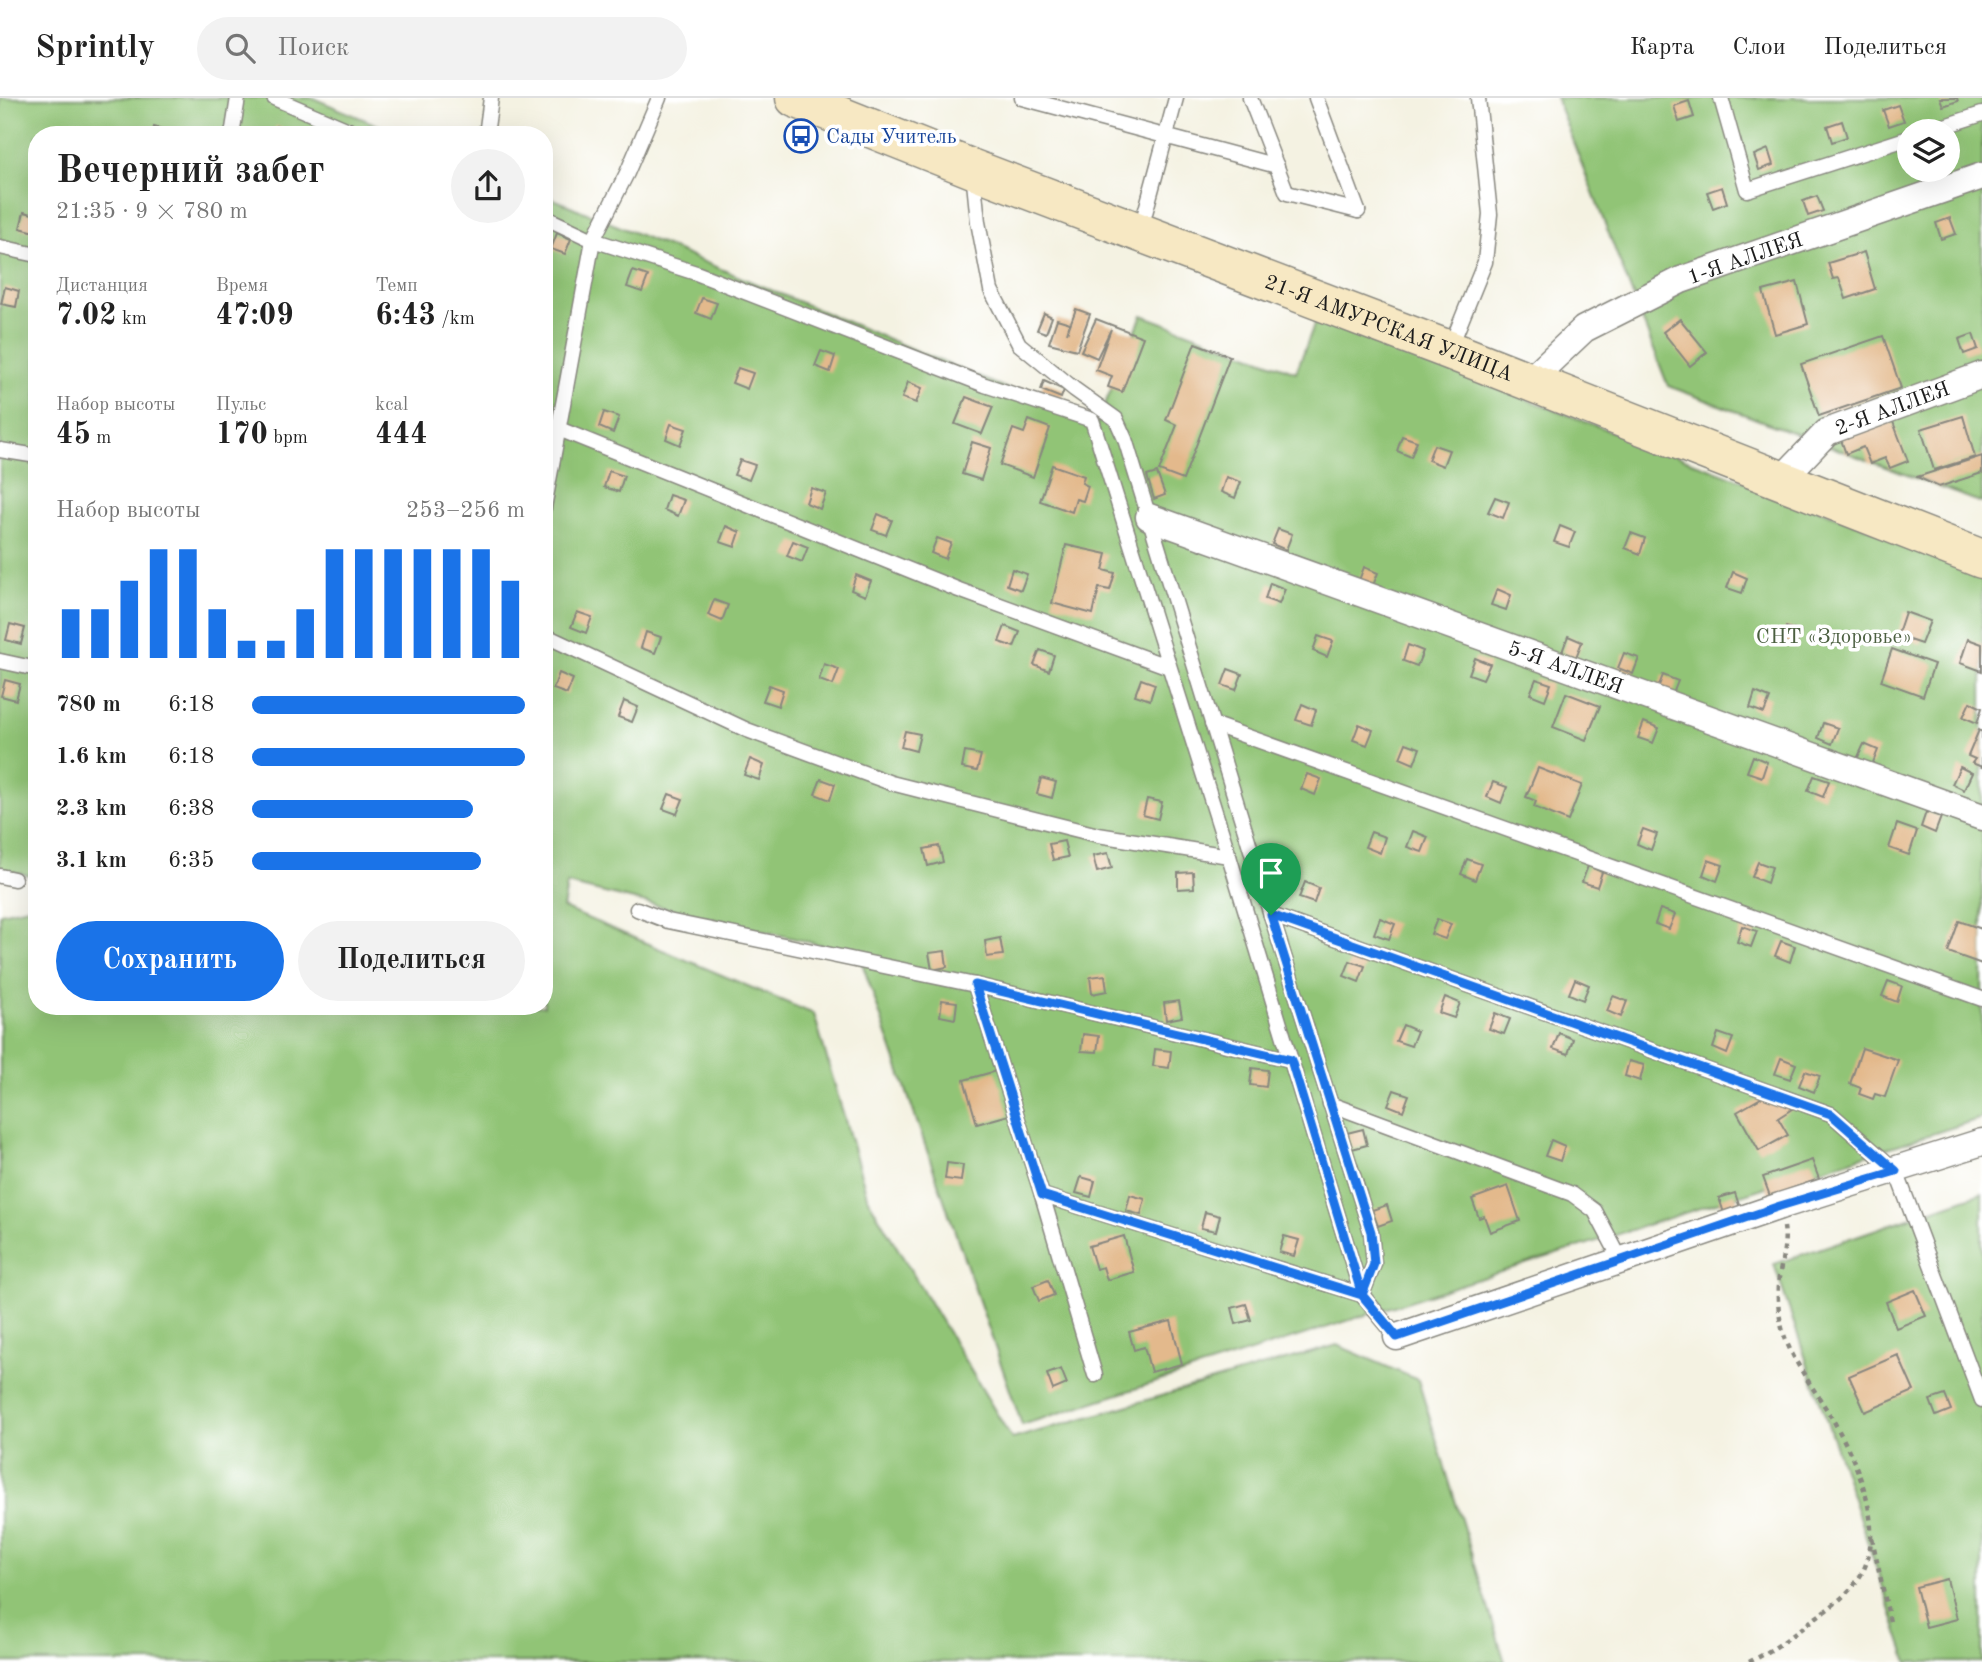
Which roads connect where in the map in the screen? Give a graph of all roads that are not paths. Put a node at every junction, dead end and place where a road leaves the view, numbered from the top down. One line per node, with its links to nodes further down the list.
1 (238, 98): 14 (lane)
2 (274, 98): 15 (lane)
3 (491, 98): 16 (lane)
4 (659, 98): 24 (lane)
5 (795, 98): 20 (main road, 21-Я АМУРСКАЯ УЛИЦА)
6 (1021, 98): 17 (lane)
7 (1176, 98): 17 (lane)
8 (1250, 98): 19 (lane)
9 (1316, 98): 19 (lane)
10 (1478, 98): 27 (lane)
11 (1721, 98): 18 (lane)
12 (1982, 114): 13 (lane)
13 (1960, 121)
14 (233, 126)
15 (339, 126)
16 (487, 126)
17 (1166, 136): 19 (lane); 23 (lane)
18 (1897, 142)
19 (1277, 166)
20 (973, 169): 23 (main road, 21-Я АМУРСКАЯ УЛИЦА); 36 (lane)
21 (1982, 176): 29 (street, 1-Я АЛЛЕЯ)
22 (553, 221): 24 (lane)
23 (1140, 233): 27 (main road, 21-Я АМУРСКАЯ УЛИЦА)
24 (593, 240): 31 (lane); 41 (lane)
25 (0, 247): 26 (lane)
26 (28, 252)
27 (1449, 350): 29 (main road, 21-Я АМУРСКАЯ УЛИЦА)
28 (1982, 375): 35 (street, 2-Я АЛЛЕЯ)
29 (1529, 381): 35 (main road, 21-Я АМУРСКАЯ УЛИЦА)
30 (553, 427): 31 (lane)
31 (559, 429): 34 (lane); 41 (lane)
32 (0, 450): 33 (lane)
33 (28, 455)
34 (553, 461)
35 (1781, 480): 37 (main road, 21-Я АМУРСКАЯ УЛИЦА)
36 (1149, 517): 42 (lane); 43 (street, 5-Я АЛЛЕЯ)
37 (1982, 559)
38 (553, 639): 44 (lane)
39 (0, 661): 40 (lane)
40 (28, 667)
41 (1169, 667): 44 (lane)
42 (1212, 724): 46 (lane); 48 (lane)
43 (1982, 817)
44 (1228, 856): 49 (lane)
45 (637, 909): 47 (lane)
46 (1271, 915): 50 (lane); 52 (lane)
47 (975, 985): 49 (lane); 53 (lane)
48 (1982, 999)
49 (1291, 1060): 55 (lane)
50 (1330, 1104): 54 (lane); 55 (lane)
51 (1982, 1142): 52 (street)
52 (1896, 1171): 54 (street); 58 (lane)
53 (1042, 1195): 55 (lane); 57 (lane)
54 (1622, 1262): 56 (street)
55 (1362, 1295): 56 (lane)
56 (1397, 1337)
57 (1095, 1375)
58 (1982, 1399)

